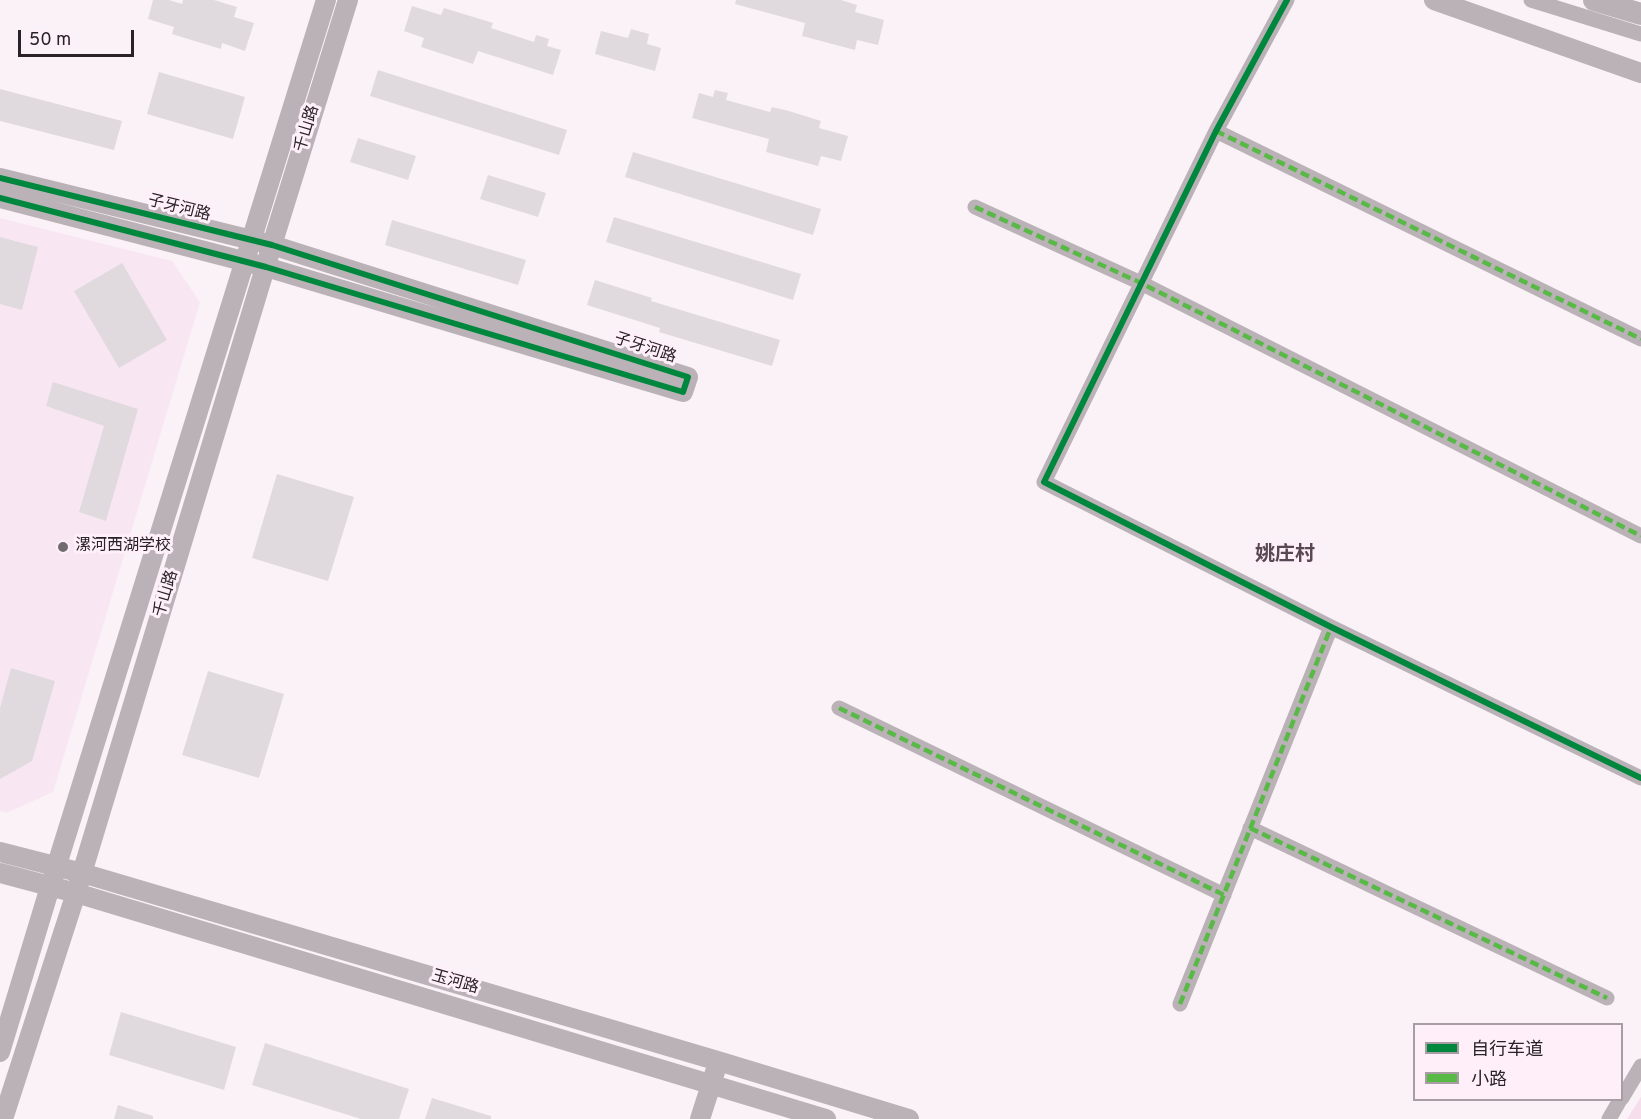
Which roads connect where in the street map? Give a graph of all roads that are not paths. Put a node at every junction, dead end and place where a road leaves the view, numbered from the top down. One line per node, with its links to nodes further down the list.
1 (326, 0): 14 (street, 千山路)
2 (348, 0): 15 (street, 千山路)
3 (1287, 0): 10 (street)
4 (1434, 0): 9 (street)
5 (1531, 0): 8 (street)
6 (1594, 0): 7 (main road)
7 (1641, 14)
8 (1641, 34)
9 (1641, 73)
10 (1216, 131): 18 (street); 19 (street)
11 (0, 178): 14 (street, 子牙河路)
12 (0, 198): 16 (street, 子牙河路)
13 (975, 207): 18 (street)
14 (251, 240): 15 (street, 子牙河路); 16 (street, 千山路)
15 (272, 246): 17 (street, 千山路); 17 (street, 子牙河路)
16 (245, 261): 17 (street, 子牙河路); 26 (street, 千山路)
17 (266, 267): 28 (street, 千山路)
18 (1141, 283): 20 (street); 21 (street)
19 (1641, 339)
20 (1641, 536)
21 (1331, 627): 23 (street); 24 (street)
22 (839, 708): 31 (street)
23 (1641, 778)
24 (1250, 828): 31 (street); 32 (street)
25 (0, 852): 26 (street, 玉河路)
26 (56, 866): 28 (street, 玉河路); 29 (street, 千山路)
27 (0, 873): 29 (street, 玉河路)
28 (82, 873): 30 (street, 千山路); 35 (street, 玉河路)
29 (50, 887): 30 (street, 玉河路); 34 (street, 千山路)
30 (76, 893): 37 (street, 玉河路); 40 (street, 千山路)
31 (1224, 895): 33 (street)
32 (1607, 998)
33 (1180, 1004)
34 (0, 1052)
35 (718, 1061): 37 (street); 43 (street, 玉河路)
36 (1641, 1066): 38 (street)
37 (711, 1085): 41 (street); 42 (street, 玉河路)
38 (1623, 1096)
39 (1620, 1101): 44 (street)
40 (3, 1119)
41 (700, 1119)
42 (826, 1119)
43 (909, 1119)
44 (1609, 1119)

